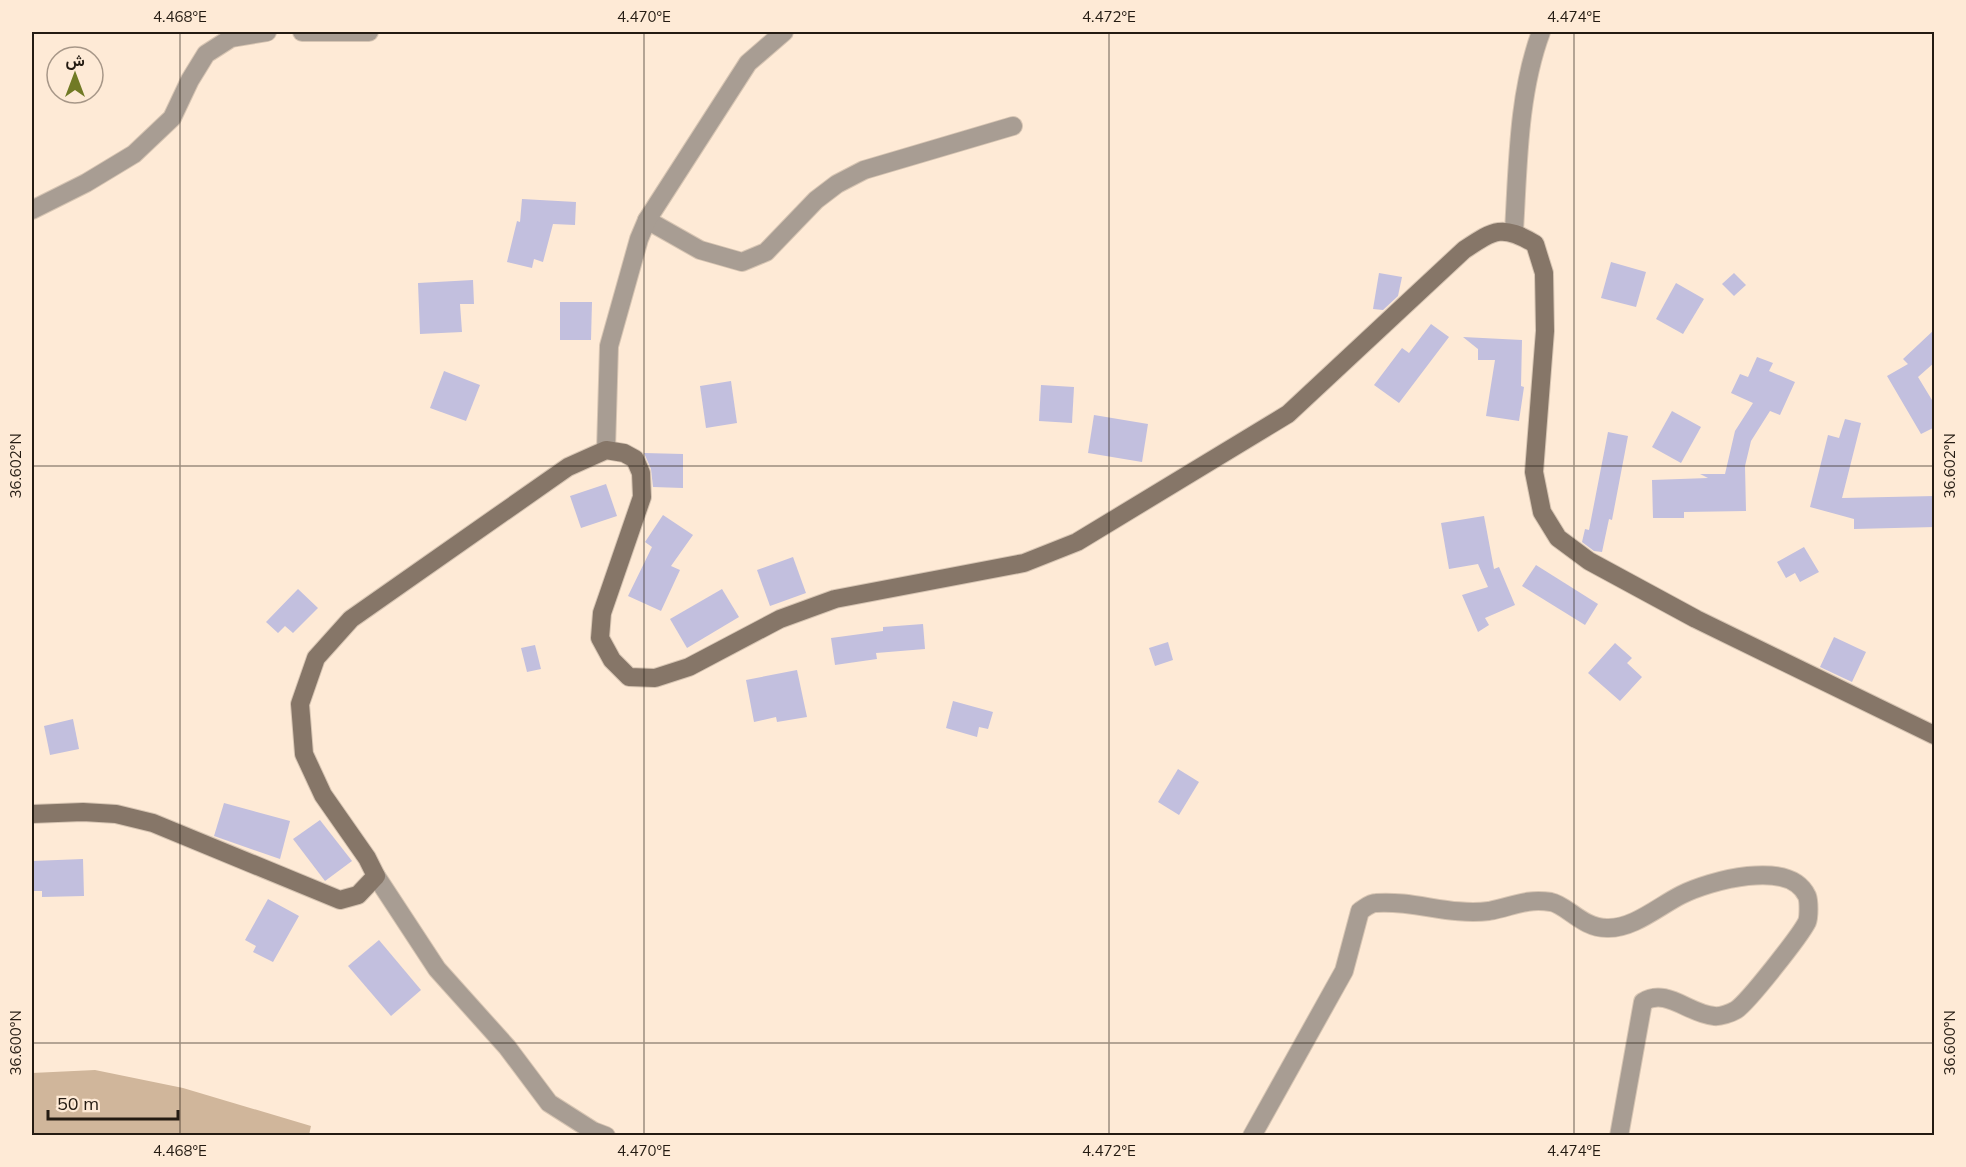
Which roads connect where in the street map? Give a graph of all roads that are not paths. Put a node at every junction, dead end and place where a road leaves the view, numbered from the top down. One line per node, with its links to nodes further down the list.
1 (267, 32): 7 (street)
2 (302, 32): 3 (street)
3 (369, 32)
4 (784, 32): 8 (street)
5 (1541, 32): 9 (street)
6 (1013, 126): 8 (street)
7 (32, 210)
8 (647, 220): 10 (street)
9 (1514, 231): 10 (main road); 11 (main road)
10 (606, 450): 13 (main road)
11 (1935, 735)
12 (32, 814): 13 (main road)
13 (376, 876): 14 (street)
14 (606, 1136)
15 (1252, 1136): 16 (street)
16 (1619, 1136)

